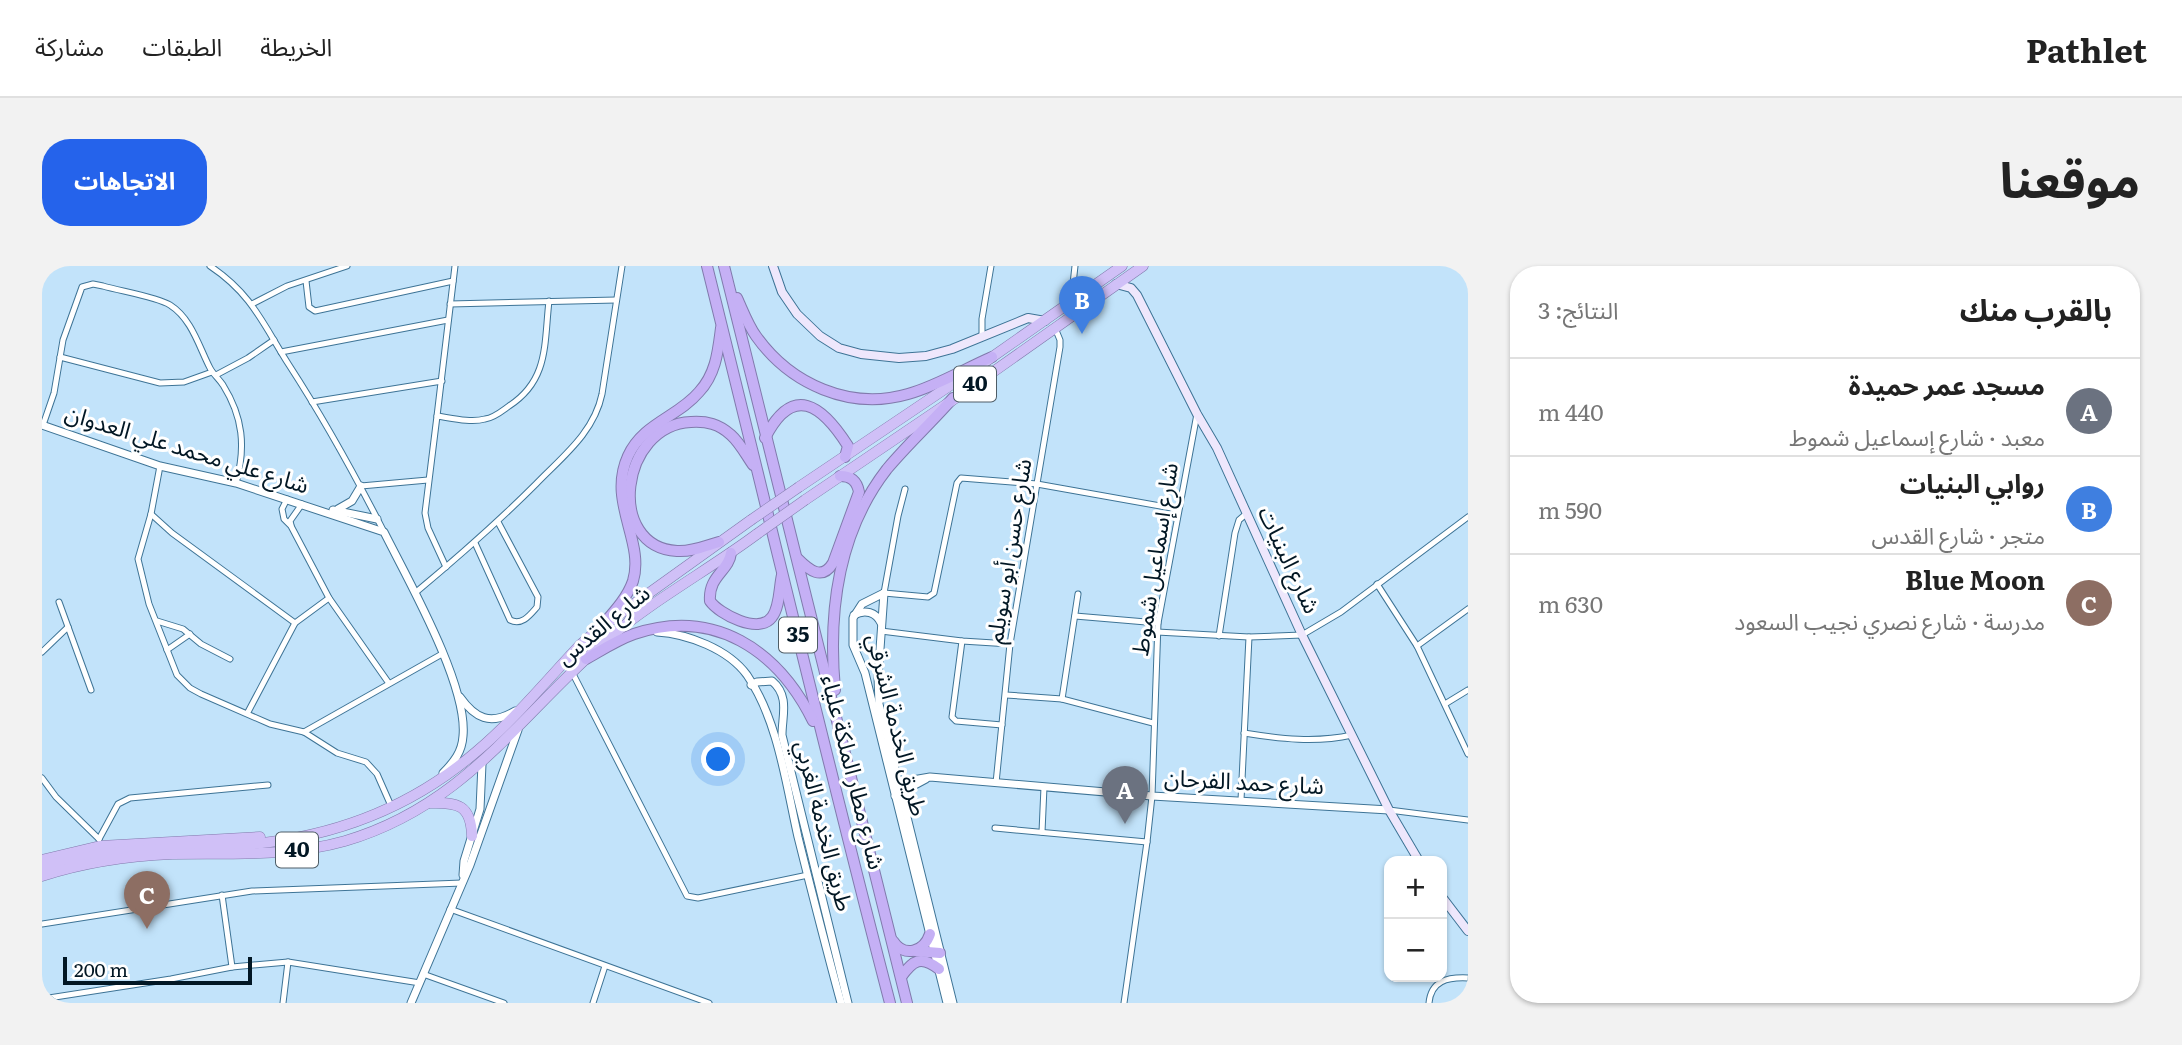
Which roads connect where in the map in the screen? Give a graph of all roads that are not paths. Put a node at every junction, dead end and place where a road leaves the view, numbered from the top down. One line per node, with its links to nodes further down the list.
1 (210, 266): 19 (street)
2 (348, 266): 11 (street)
3 (455, 266): 14 (street)
4 (622, 266): 17 (street)
5 (707, 266): 24 (highway, شارع مطار الملكة علياء / 35)
6 (774, 266): 27 (main road)
7 (991, 266): 27 (street)
8 (1075, 266): 16 (street)
9 (1122, 266): 16 (highway, شارع القدس / 40)
10 (1143, 266): 15 (highway, شارع القدس / 40)
11 (331, 269): 13 (street)
12 (725, 271): 31 (highway); 39 (highway, شارع مطار الملكة علياء / 35)
13 (306, 281): 14 (street); 19 (street)
14 (453, 281): 20 (street)
15 (1116, 284): 25 (highway, شارع القدس / 40); 26 (main road, شارع البنيات)
16 (1078, 297): 22 (highway, شارع القدس / 40)
17 (616, 300): 18 (street); 58 (street)
18 (549, 301): 20 (street); 37 (street)
19 (252, 304): 28 (street)
20 (450, 304): 21 (street)
21 (448, 320): 29 (street); 33 (street)
22 (1045, 321): 27 (main road); 31 (highway, شارع القدس / 40)
23 (1164, 324): 26 (main road)
24 (722, 325): 42 (highway, شارع مطار الملكة علياء / 35); 81 (highway)
25 (1055, 328): 34 (highway, شارع القدس / 40); 46 (street, شارع حسن أبو سويلم)
26 (1154, 330): 36 (main road, شارع البنيات)
27 (982, 336)
28 (274, 340): 29 (street); 32 (street)
29 (281, 352): 35 (street)
30 (60, 357): 32 (street); 32 (street); 38 (street)
31 (992, 357): 40 (highway, شارع القدس / 40)
32 (214, 374): 45 (street)
33 (442, 381): 35 (street); 37 (street)
34 (953, 398): 43 (highway, شارع القدس / 40); 114 (highway)
35 (312, 402): 47 (street)
36 (1197, 414): 51 (street, شارع إسماعيل شموط); 55 (main road, شارع البنيات)
37 (437, 416): 44 (street)
38 (42, 425): 41 (street, شارع علي محمد علي العدوان)
39 (765, 438): 40 (highway); 64 (highway, شارع مطار الملكة علياء / 35)
40 (845, 457): 61 (highway, شارع القدس / 40, bridge)
41 (160, 466): 45 (street, شارع علي محمد علي العدوان); 54 (street)
42 (757, 471): 61 (highway); 66 (highway, شارع مطار الملكة علياء / 35)
43 (840, 476): 63 (highway, شارع القدس / 40, bridge); 64 (highway)
44 (428, 480): 47 (street); 65 (street)
45 (236, 483): 49 (street, شارع علي محمد علي العدوان)
46 (1037, 485): 51 (street); 69 (street); 89 (street, شارع حسن أبو سويلم)
47 (360, 486): 53 (street); 57 (street)
48 (905, 489): 69 (street)
49 (287, 499): 50 (street, شارع علي محمد علي العدوان); 59 (street)
50 (302, 503): 52 (street, شارع علي محمد علي العدوان); 59 (street)
51 (1177, 509): 78 (street, شارع إسماعيل شموط)
52 (322, 510): 53 (street, شارع علي محمد علي العدوان); 60 (street, شارع علي محمد علي العدوان)
53 (334, 510): 57 (street, شارع علي محمد علي العدوان)
54 (151, 514): 76 (street); 77 (street)
55 (1246, 514): 85 (main road, شارع البنيات); 86 (street)
56 (1468, 517): 67 (street)
57 (377, 519): 60 (street)
58 (498, 522): 62 (street); 62 (street)
59 (291, 526): 71 (street)
60 (384, 532): 68 (street)
61 (719, 542): 81 (highway, شارع القدس / 40)
62 (475, 543): 65 (street)
63 (731, 553): 66 (highway); 97 (highway, شارع القدس / 40)
64 (797, 559): 114 (highway, شارع مطار الملكة علياء / 35)
65 (446, 567): 68 (street)
66 (782, 572): 116 (highway, شارع مطار الملكة علياء / 35)
67 (1377, 584): 85 (street); 90 (street)
68 (415, 593): 94 (street)
69 (884, 593): 74 (street, طريق الخدمة الشرقي); 80 (street, طريق الخدمة الشرقي)
70 (1078, 594): 75 (street)
71 (329, 598): 77 (street); 99 (street)
72 (59, 602): 79 (street)
73 (1468, 609): 90 (street)
74 (855, 615): 80 (street); 95 (street, طريق الخدمة الشرقي)
75 (1075, 616): 78 (street); 105 (street)
76 (157, 621): 84 (street); 91 (street)
77 (295, 623): 108 (street)
78 (1158, 623): 83 (street, شارع إسماعيل شموط)
79 (68, 627): 92 (street); 101 (street)
80 (881, 627): 88 (street); 93 (street, طريق الخدمة الشرقي)
81 (600, 629): 106 (highway, شارع القدس / 40)
82 (647, 631): 97 (highway); 100 (street, طريق الخدمة الغربي); 116 (highway)
83 (1157, 632): 86 (street); 109 (street, شارع إسماعيل شموط)
84 (190, 634): 91 (street); 96 (street)
85 (1302, 635): 87 (street); 115 (main road, شارع البنيات)
86 (1219, 636): 87 (street)
87 (1249, 637): 113 (street)
88 (961, 641): 89 (street); 110 (street)
89 (1010, 644): 104 (street, شارع حسن أبو سويلم)
90 (1417, 646): 107 (street)
91 (167, 650): 108 (street)
92 (42, 652)
93 (879, 652): 95 (street); 126 (street, طريق الخدمة الشرقي)
94 (442, 654): 99 (street); 103 (street)
95 (857, 656): 126 (street, طريق الخدمة الشرقي)
96 (230, 659)
97 (586, 659): 98 (highway, شارع القدس / 40)
98 (572, 672): 111 (highway, شارع القدس / 40); 144 (street)
99 (388, 682): 112 (street)
100 (751, 685): 124 (street, طريق الخدمة الغربي); 124 (street, طريق الخدمة الغربي)
101 (91, 690)
102 (1468, 690): 107 (street)
103 (456, 691): 106 (street); 121 (street)
104 (1006, 695): 105 (street); 110 (street, شارع حسن أبو سويلم)
105 (1062, 699): 109 (street)
106 (524, 705): 117 (highway, شارع القدس / 40)
107 (1445, 705): 118 (street)
108 (248, 712): 112 (street)
109 (1153, 723): 127 (street, شارع إسماعيل شموط)
110 (1002, 725): 122 (street, شارع حسن أبو سويلم)
111 (518, 729): 119 (highway, شارع القدس / 40); 146 (street)
112 (304, 732): 130 (street)
113 (1244, 733): 115 (street); 128 (street)
114 (839, 734): 153 (highway, شارع مطار الملكة علياء / 35)
115 (1352, 735): 131 (main road, شارع البنيات)
116 (821, 737): 173 (highway, شارع مطار الملكة علياء / 35)
117 (476, 753): 119 (highway); 121 (highway, شارع القدس / 40)
118 (1468, 754)
119 (482, 764): 129 (highway, شارع القدس / 40); 136 (street)
120 (42, 778): 139 (street)
121 (435, 782): 130 (highway, شارع القدس / 40)
122 (996, 783): 125 (street, شارع حمد الفرحان); 126 (street, شارع حمد الفرحان)
123 (268, 785): 139 (street)
124 (790, 786): 144 (street, طريق الخدمة الغربي); 172 (street, طريق الخدمة الغربي)
125 (1044, 788): 127 (street, شارع حمد الفرحان); 135 (street)
126 (899, 792): 152 (street, طريق الخدمة الشرقي); 155 (street, طريق الخدمة الشرقي)
127 (1152, 796): 128 (street, شارع حمد الفرحان); 140 (street, شارع إسماعيل شموط)
128 (1241, 800): 131 (street, شارع حمد الفرحان)
129 (429, 803): 136 (highway); 138 (highway, شارع القدس / 40)
130 (393, 808): 133 (highway, شارع القدس / 40)
131 (1389, 810): 132 (street); 141 (main road, شارع البنيات)
132 (1468, 820)
133 (339, 827): 137 (highway, شارع القدس / 40); 138 (highway)
134 (995, 828): 135 (street)
135 (1042, 832): 140 (street)
136 (472, 836): 146 (street)
137 (278, 841): 139 (highway); 143 (highway, شارع القدس / 40)
138 (344, 841): 145 (highway, شارع القدس / 40)
139 (99, 842): 142 (highway)
140 (1147, 842): 177 (street, شارع إسماعيل شموط)
141 (1416, 856)
142 (42, 860)
143 (42, 867)
144 (807, 875): 171 (street, طريق الخدمة الغربي)
145 (42, 876)
146 (462, 881): 147 (street); 149 (street)
147 (222, 895): 150 (street); 158 (street)
148 (1447, 904): 151 (main road)
149 (450, 909): 157 (street); 161 (street)
150 (42, 924)
151 (1468, 931)
152 (930, 934): 154 (highway); 155 (street, طريق الخدمة الشرقي)
153 (890, 936): 154 (highway); 162 (highway, شارع مطار الملكة علياء / 35)
154 (913, 951): 155 (highway)
155 (938, 953): 159 (street, طريق الخدمة الشرقي); 176 (street, طريق الخدمة الشرقي)
156 (288, 962): 158 (street); 164 (street); 166 (street)
157 (605, 966): 169 (street); 170 (street)
158 (232, 967): 165 (street)
159 (939, 969): 162 (highway); 175 (street, طريق الخدمة الشرقي)
160 (1468, 969): 163 (street)
161 (423, 974): 164 (street); 168 (street)
162 (901, 977): 174 (highway, شارع مطار الملكة علياء / 35)
163 (1466, 978): 178 (street)
164 (420, 983): 167 (street)
165 (42, 999)
166 (283, 1003)
167 (411, 1003)
168 (504, 1003)
169 (593, 1003)
170 (709, 1003)
171 (841, 1003)
172 (848, 1003)
173 (890, 1003)
174 (907, 1003)
175 (947, 1003)
176 (953, 1003)
177 (1124, 1003)
178 (1429, 1003)

